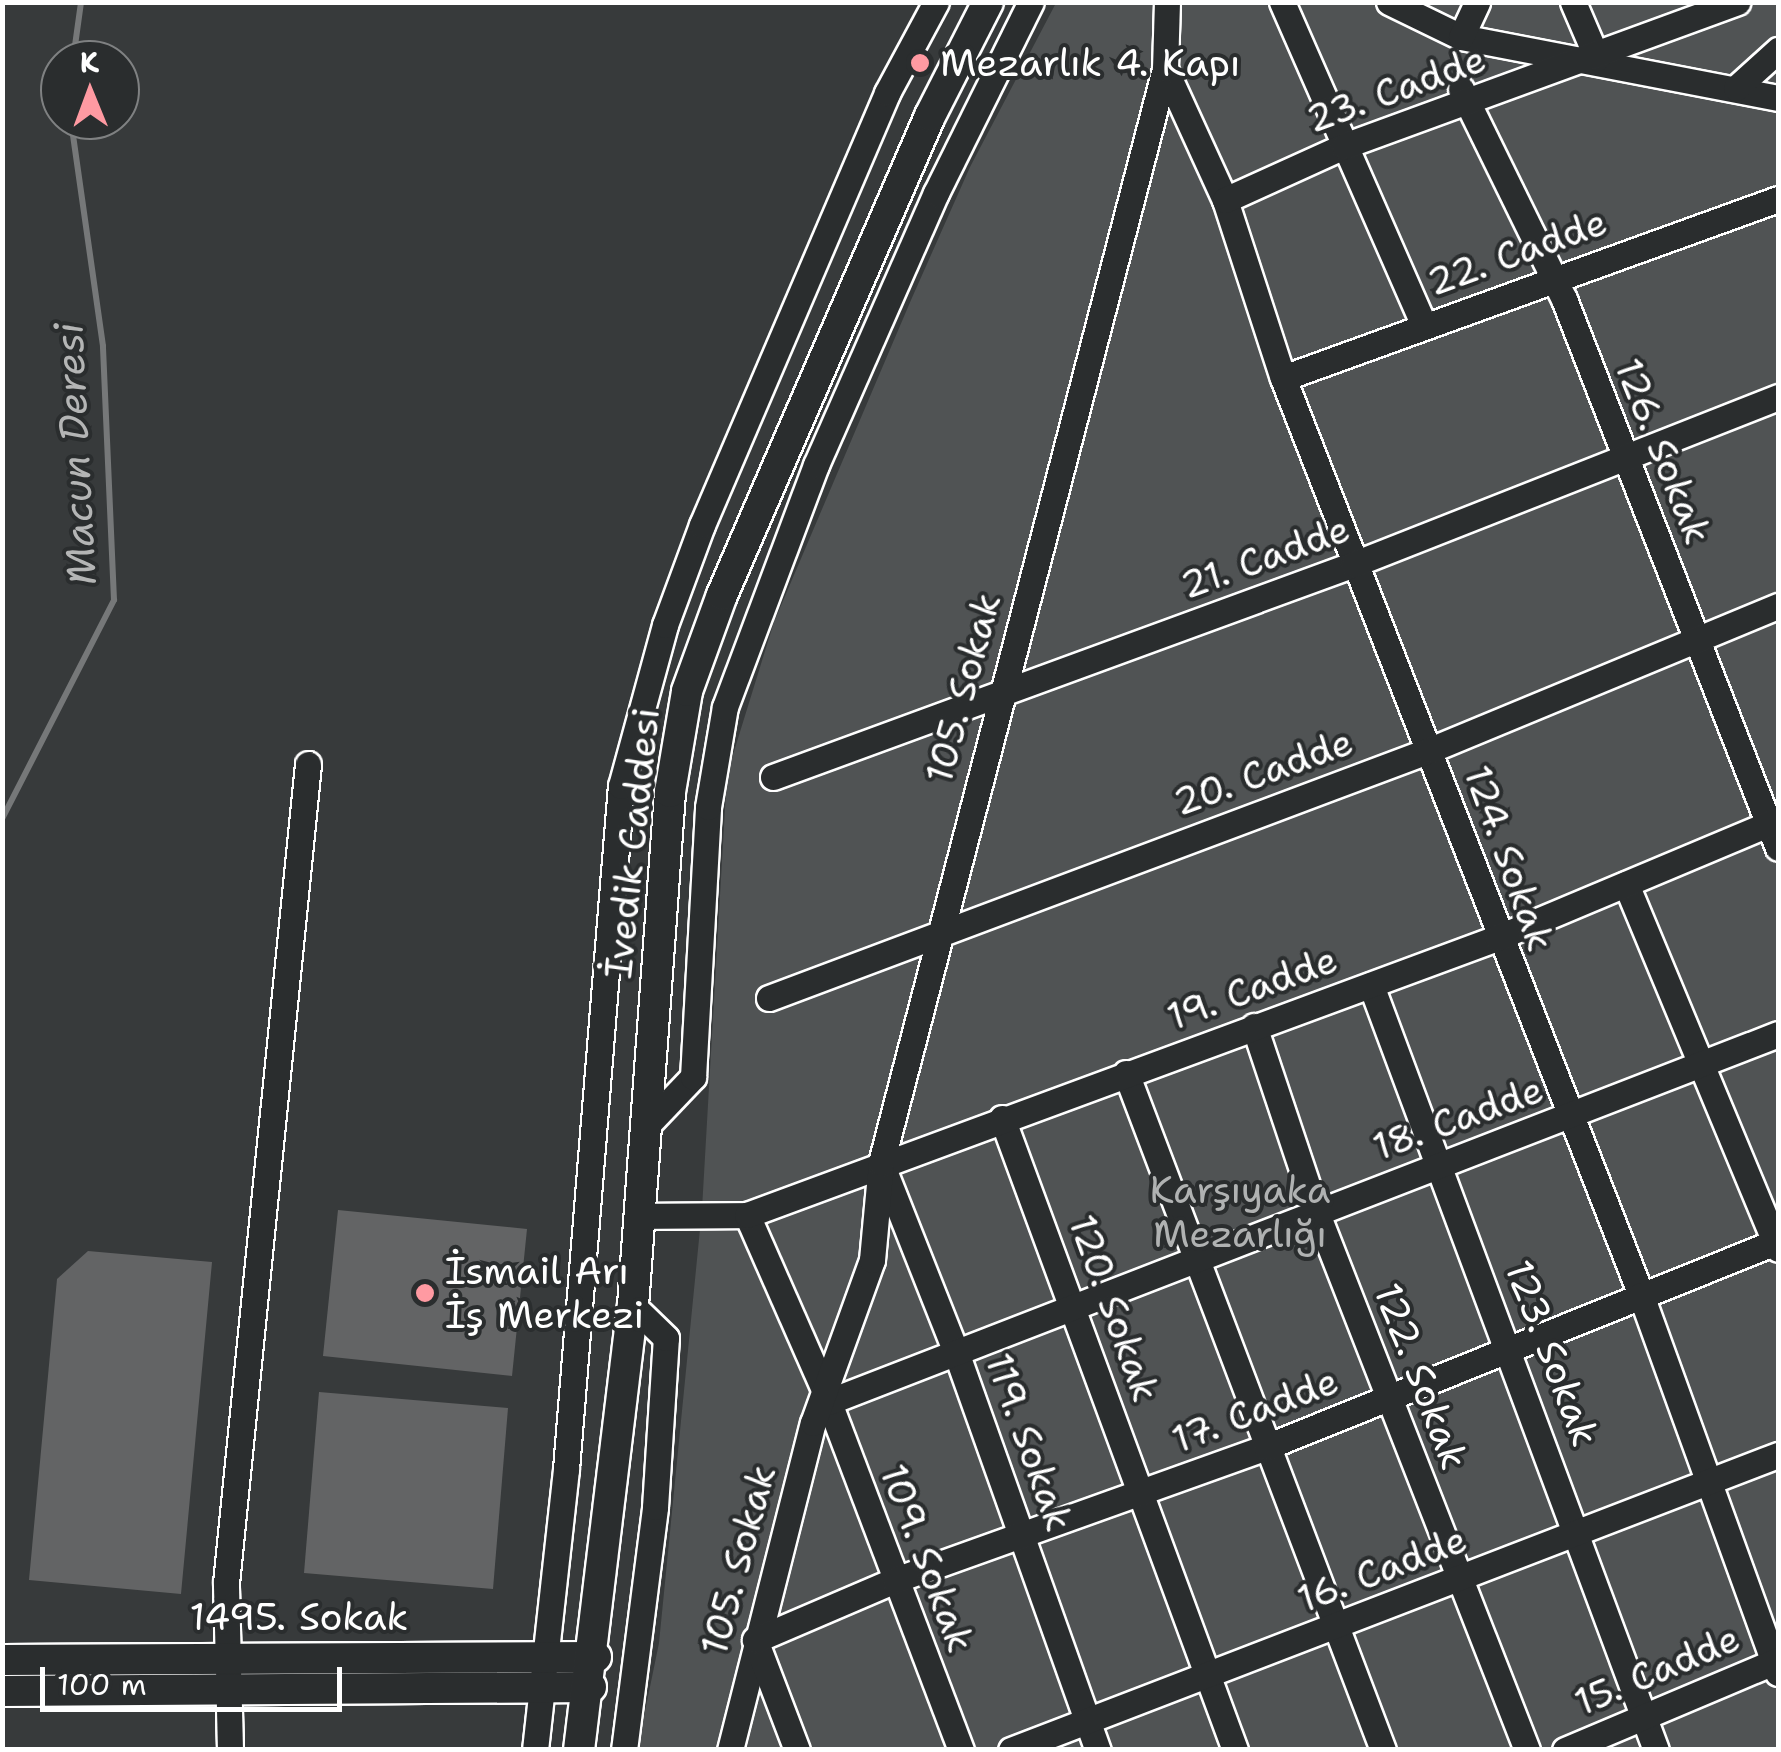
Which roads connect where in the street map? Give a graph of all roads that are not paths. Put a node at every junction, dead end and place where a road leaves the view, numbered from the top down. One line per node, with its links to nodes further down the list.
1 (936, 2): 69 (street)
2 (988, 2): 44 (main road, İvedik Caddesi)
3 (1031, 2): 44 (street)
4 (1167, 2): 13 (street, 105. Sokak)
5 (1282, 2): 17 (street)
6 (1388, 2): 10 (street)
7 (1477, 2): 10 (street)
8 (1573, 2): 12 (street)
9 (1738, 2): 12 (street, 23. Cadde)
10 (1460, 37): 12 (street)
11 (1778, 50): 14 (street)
12 (1597, 58): 14 (street); 15 (street, 23. Cadde)
13 (1165, 69): 19 (street, 124. Sokak); 28 (street, 105. Sokak)
14 (1736, 88): 16 (street)
15 (1464, 95): 17 (street, 23. Cadde); 20 (street, 126. Sokak)
16 (1778, 98)
17 (1344, 146): 19 (street, 23. Cadde); 21 (street)
18 (1778, 199): 20 (street, 22. Cadde)
19 (1225, 200): 22 (street, 124. Sokak)
20 (1552, 280): 21 (street, 22. Cadde); 24 (street, 126. Sokak)
21 (1424, 326): 22 (street, 22. Cadde)
22 (1283, 378): 25 (street, 124. Sokak)
23 (1778, 397): 24 (street, 21. Cadde)
24 (1627, 456): 25 (street, 21. Cadde); 27 (street, 126. Sokak)
25 (1354, 564): 28 (street, 21. Cadde); 29 (street, 124. Sokak)
26 (1778, 606): 27 (street, 20. Cadde)
27 (1698, 642): 29 (street, 20. Cadde); 32 (street, 126. Sokak)
28 (999, 698): 31 (street, 21. Cadde); 34 (street, 105. Sokak)
29 (1430, 750): 34 (street, 20. Cadde); 35 (street, 124. Sokak)
30 (308, 764): 73 (street)
31 (773, 777)
32 (1776, 831): 33 (street, 19. Cadde)
33 (1626, 884): 35 (street, 19. Cadde); 40 (street)
34 (940, 932): 37 (street, 20. Cadde); 45 (street, 105. Sokak)
35 (1497, 938): 36 (street, 19. Cadde); 43 (street, 124. Sokak)
36 (1371, 985): 38 (street, 19. Cadde); 46 (street, 123. Sokak)
37 (768, 998)
38 (1254, 1026): 41 (street, 19. Cadde); 47 (street, 122. Sokak)
39 (1778, 1034): 40 (street, 18. Cadde)
40 (1702, 1066): 43 (street, 18. Cadde); 50 (street)
41 (1126, 1072): 42 (street, 19. Cadde); 51 (street)
42 (1002, 1118): 45 (street, 19. Cadde); 54 (street, 120. Sokak)
43 (1568, 1118): 46 (street, 18. Cadde); 52 (street, 124. Sokak)
44 (649, 1123): 49 (main road, İvedik Caddesi)
45 (881, 1163): 48 (street, 19. Cadde); 56 (street, 119. Sokak); 57 (street, 105. Sokak)
46 (1441, 1164): 47 (street, 18. Cadde); 55 (street, 123. Sokak)
47 (1316, 1211): 51 (street, 18. Cadde); 58 (street, 122. Sokak)
48 (747, 1215): 49 (street); 57 (street)
49 (642, 1216): 53 (main road, İvedik Caddesi)
50 (1778, 1244): 52 (street, 17. Cadde)
51 (1196, 1262): 54 (street, 18. Cadde); 59 (street)
52 (1641, 1295): 55 (street, 17. Cadde); 61 (street, 124. Sokak)
53 (633, 1306): 70 (main road, İvedik Caddesi); 83 (street)
54 (1076, 1308): 56 (street, 18. Cadde); 62 (street, 120. Sokak)
55 (1511, 1350): 58 (street, 17. Cadde); 64 (street, 123. Sokak)
56 (956, 1352): 57 (street, 18. Cadde); 63 (street, 119. Sokak)
57 (827, 1397): 65 (street, 109. Sokak); 68 (street, 105. Sokak)
58 (1391, 1398): 59 (street, 17. Cadde); 66 (street, 122. Sokak)
59 (1266, 1446): 62 (street, 17. Cadde); 67 (street)
60 (1778, 1455): 61 (street, 16. Cadde)
61 (1711, 1482): 64 (street, 16. Cadde); 72 (street, 124. Sokak)
62 (1140, 1495): 63 (street, 17. Cadde); 74 (street, 120. Sokak)
63 (1023, 1534): 65 (street, 17. Cadde); 79 (street, 119. Sokak)
64 (1581, 1534): 66 (street, 16. Cadde); 78 (street, 123. Sokak)
65 (895, 1580): 68 (street, 17. Cadde); 86 (street, 109. Sokak)
66 (1460, 1580): 67 (street, 16. Cadde); 91 (street, 122. Sokak)
67 (1338, 1627): 74 (street, 16. Cadde); 90 (street)
68 (755, 1640): 84 (street, 105. Sokak); 85 (street)
69 (545, 1657): 70 (main road, 1495. Sokak); 73 (main road, 1495. Sokak); 75 (street)
70 (596, 1657): 76 (main road, İvedik Caddesi)
71 (2, 1660): 73 (main road, 1495. Sokak)
72 (1777, 1665): 78 (street, 15. Cadde)
73 (227, 1672): 75 (main road, 1495. Sokak); 77 (main road, 1495. Sokak); 80 (street)
74 (1209, 1674): 79 (street, 16. Cadde); 89 (street, 120. Sokak)
75 (542, 1688): 76 (main road, 1495. Sokak); 81 (street)
76 (591, 1688): 82 (main road, İvedik Caddesi)
77 (2, 1691)
78 (1642, 1715): 92 (street, 15. Cadde); 93 (street, 123. Sokak)
79 (1088, 1718): 87 (street, 16. Cadde); 88 (street, 119. Sokak)
80 (230, 1750)
81 (535, 1750)
82 (580, 1750)
83 (624, 1750)
84 (730, 1750)
85 (798, 1750)
86 (960, 1750)
87 (1011, 1750)
88 (1098, 1750)
89 (1234, 1750)
90 (1383, 1750)
91 (1527, 1750)
92 (1565, 1750)
93 (1656, 1750)

